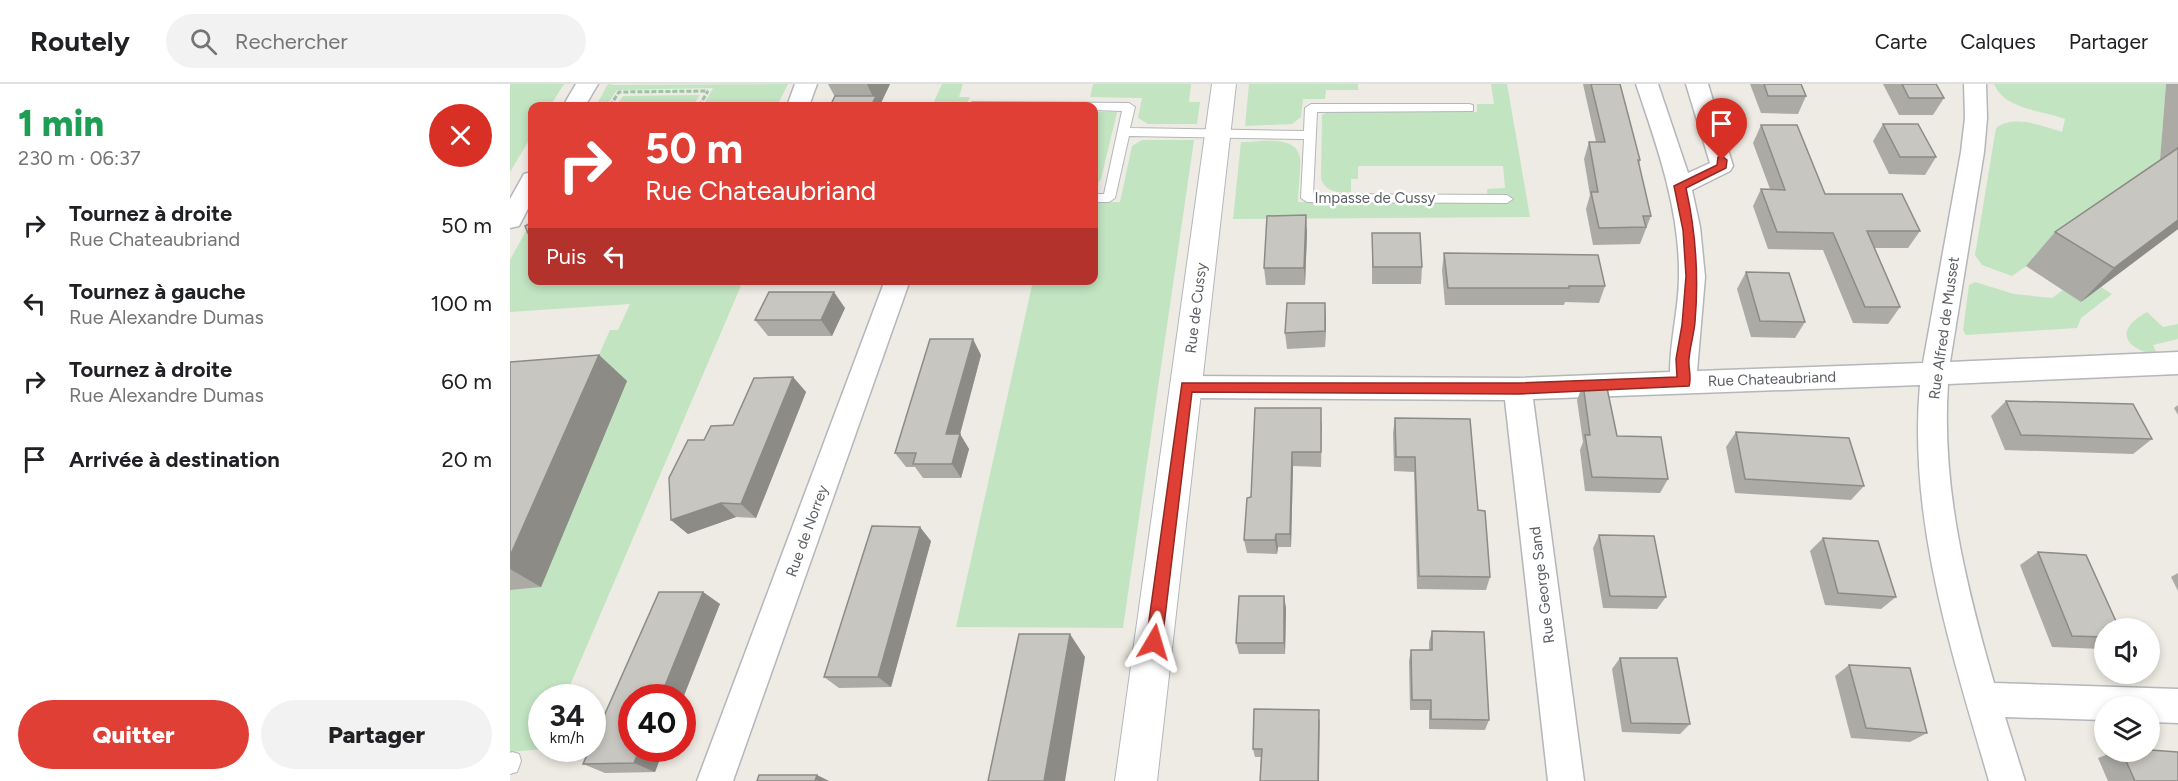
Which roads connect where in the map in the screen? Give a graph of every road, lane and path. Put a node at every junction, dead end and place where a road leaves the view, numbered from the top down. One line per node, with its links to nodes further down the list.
1 (587, 84): 7 (street)
2 (806, 84): 10 (street)
3 (1224, 84): 14 (street, Rue de Cussy)
4 (1647, 84): 16 (street)
5 (1697, 84): 16 (street)
6 (1975, 84): 23 (street, Rue Alfred de Musset)
7 (576, 102)
8 (613, 102): 9 (path)
9 (701, 102)
10 (799, 102)
11 (1098, 107): 13 (lane)
12 (1469, 108): 15 (lane, Impasse de Cussy)
13 (1123, 132): 14 (lane); 18 (lane)
14 (1218, 134): 15 (lane); 25 (street, Rue de Cussy)
15 (1310, 135): 19 (lane, Impasse de Cussy)
16 (1680, 186): 24 (street)
17 (528, 187): 20 (street)
18 (1098, 198)
19 (1507, 199)
20 (510, 220)
21 (896, 285): 29 (street, Rue de Norrey)
22 (2178, 363): 23 (street, Rue Chateaubriand)
23 (1936, 373): 24 (street, Rue Chateaubriand); 27 (street, Rue Alfred de Musset)
24 (1684, 382): 26 (street, Rue Chateaubriand)
25 (1186, 387): 26 (street, Rue Chateaubriand); 30 (street, Rue de Cussy)
26 (1518, 388): 31 (street, Rue George Sand)
27 (1982, 699): 28 (street); 32 (street, Rue Alfred de Musset)
28 (2178, 706)
29 (715, 781)
30 (1136, 781)
31 (1566, 781)
32 (2007, 781)

